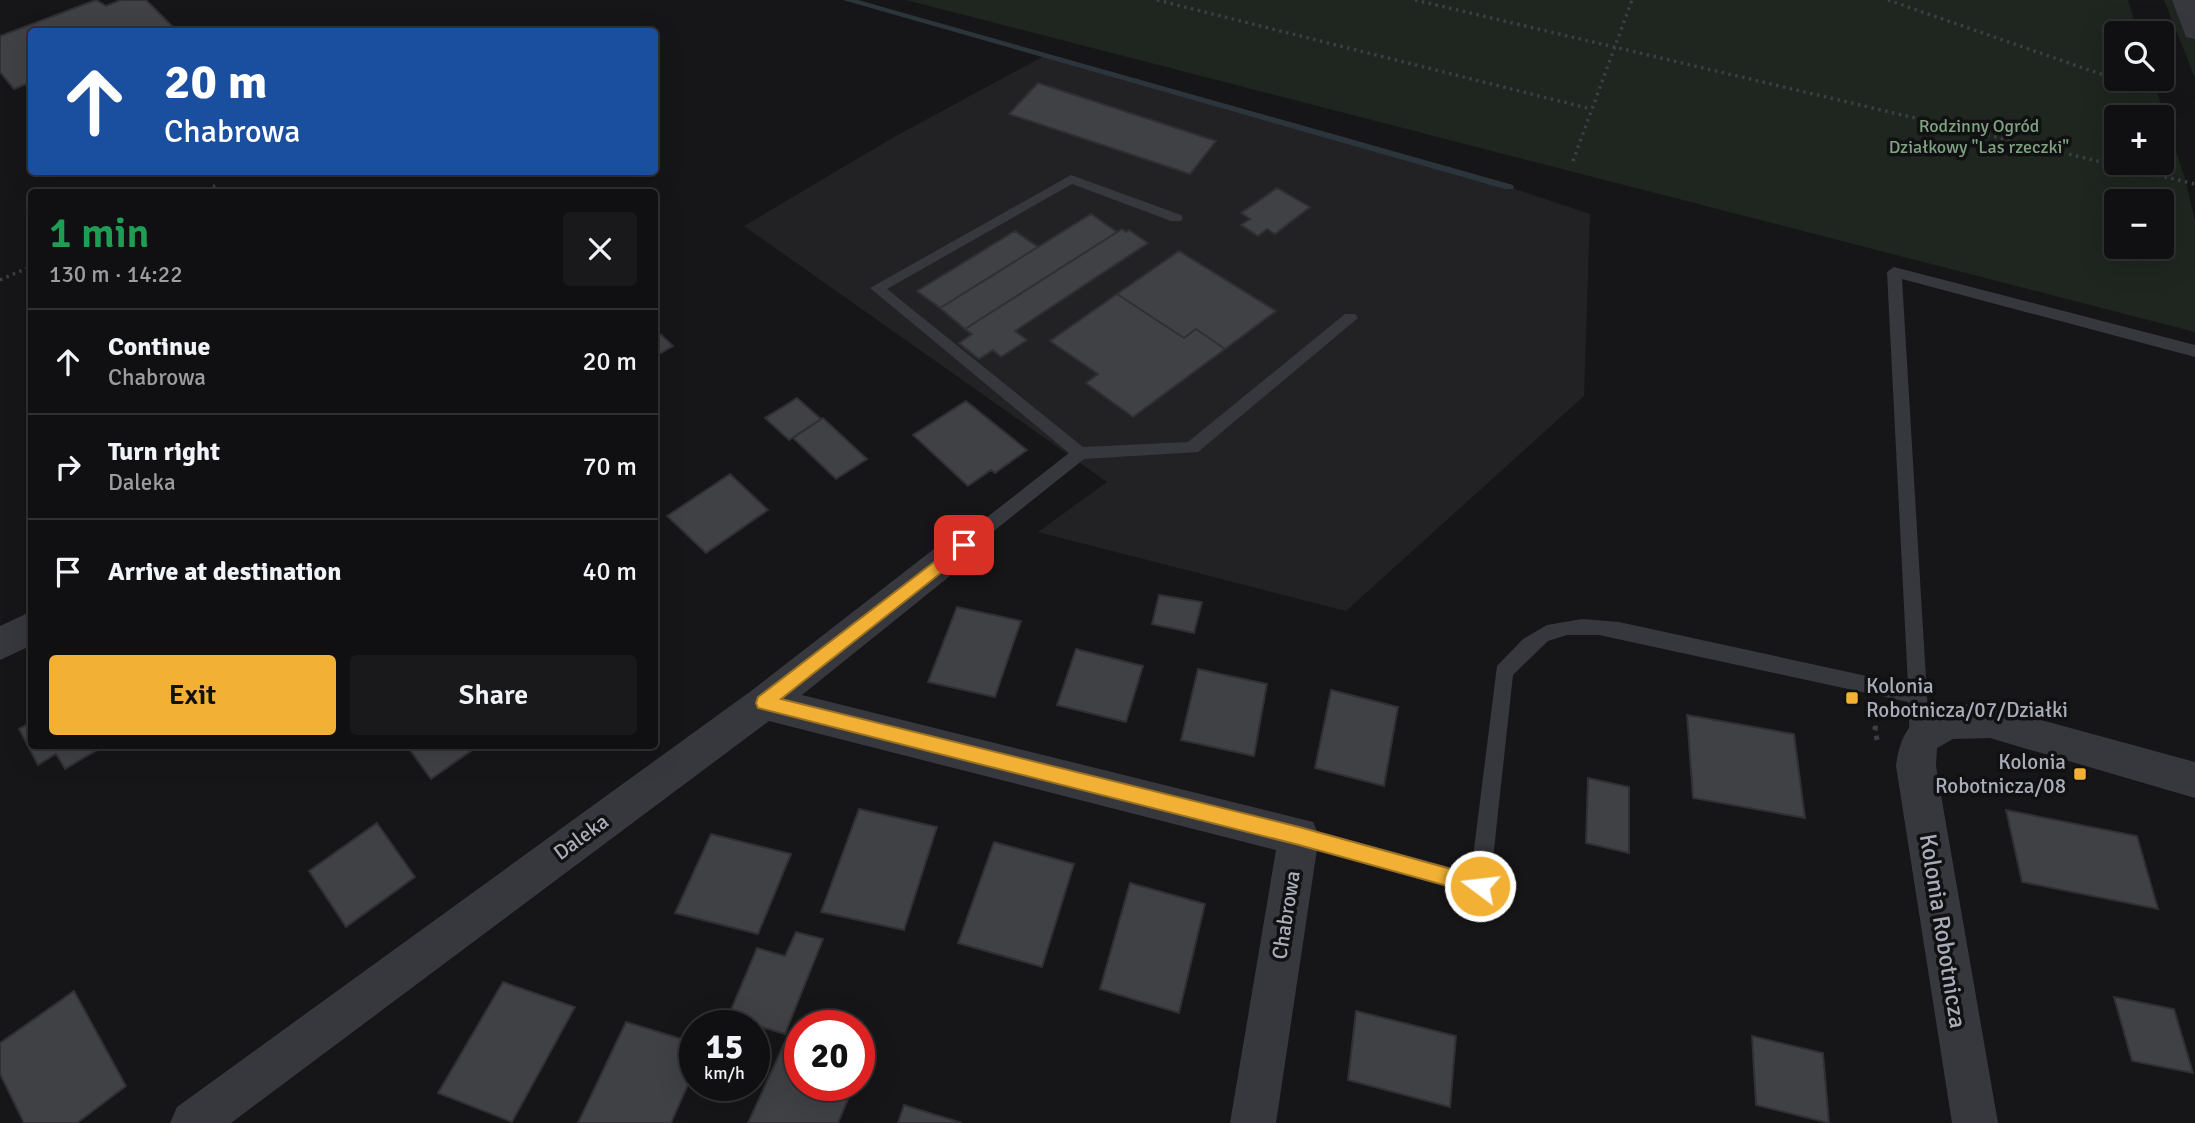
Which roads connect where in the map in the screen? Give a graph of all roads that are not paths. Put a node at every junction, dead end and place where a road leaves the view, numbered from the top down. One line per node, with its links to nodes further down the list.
1 (2184, 0): 2 (street)
2 (2195, 32)
3 (1176, 218): 6 (lane)
4 (1350, 318): 6 (lane)
5 (2195, 351): 10 (lane)
6 (1080, 453): 7 (lane)
7 (964, 545): 11 (street, Daleka)
8 (28, 628): 9 (street)
9 (0, 644)
10 (1918, 696): 12 (lane); 14 (lane)
11 (764, 703): 14 (street); 15 (street, Daleka)
12 (1920, 740): 13 (street); 17 (street, Kolonia Robotnicza)
13 (2195, 780)
14 (1299, 836): 16 (street, Chabrowa)
15 (213, 1119)
16 (1253, 1123)
17 (1975, 1123)

